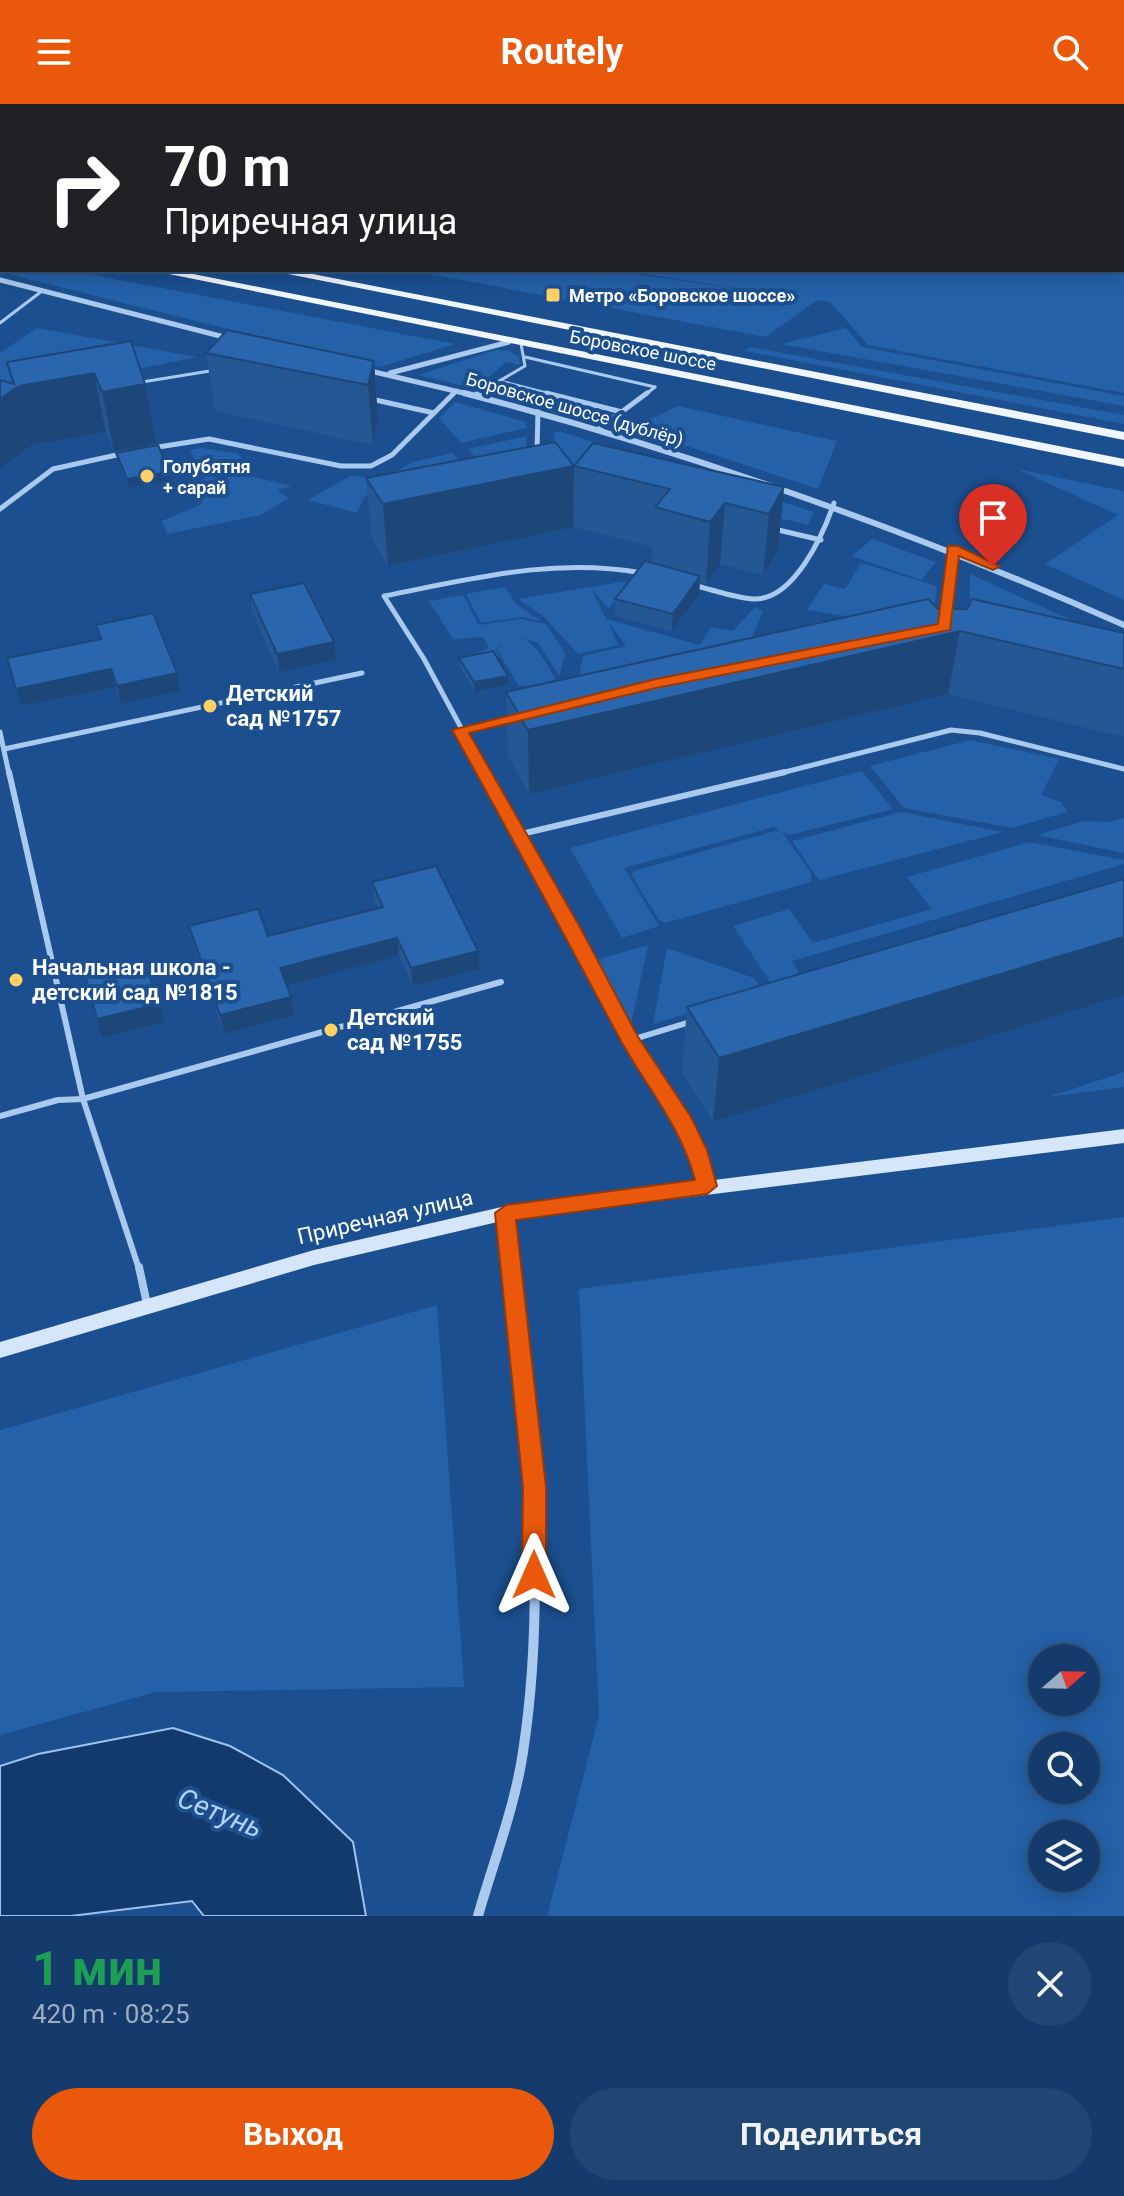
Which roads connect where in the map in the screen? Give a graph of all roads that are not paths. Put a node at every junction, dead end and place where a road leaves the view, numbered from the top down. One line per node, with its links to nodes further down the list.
1 (164, 272): 7 (main road, Боровское шоссе)
2 (284, 272): 20 (main road, Боровское шоссе)
3 (0, 280): 4 (street)
4 (42, 291): 5 (lane); 6 (street)
5 (0, 323)
6 (247, 343)
7 (518, 348): 10 (street); 11 (lane); 17 (lane); 24 (main road, Боровское шоссе)
8 (228, 367): 12 (lane)
9 (354, 367): 10 (street, Боровское шоссе (дублёр))
10 (385, 374): 13 (street, Боровское шоссе (дублёр))
11 (500, 381): 14 (lane); 17 (lane)
12 (134, 384)
13 (457, 390): 14 (street, Боровское шоссе (дублёр)); 18 (lane)
14 (475, 395): 16 (street, Боровское шоссе (дублёр))
15 (360, 397): 18 (lane)
16 (538, 411): 19 (street, Боровское шоссе (дублёр)); 23 (lane)
17 (622, 412): 19 (lane)
18 (434, 413): 21 (lane)
19 (600, 428): 27 (street, Боровское шоссе (дублёр))
20 (1124, 436)
21 (148, 449)
22 (134, 452): 26 (lane)
23 (537, 461)
24 (1124, 463)
25 (0, 498): 26 (lane)
26 (11, 501): 28 (lane)
27 (834, 503): 30 (lane); 31 (street, Боровское шоссе (дублёр))
28 (0, 509)
29 (761, 526): 30 (lane)
30 (821, 540): 33 (lane)
31 (953, 548): 34 (street, Боровское шоссе (дублёр)); 35 (lane)
32 (655, 576): 38 (lane)
33 (686, 584)
34 (1124, 625)
35 (945, 627)
36 (362, 673): 40 (lane)
37 (516, 716): 38 (lane)
38 (460, 730): 42 (lane)
39 (0, 732): 40 (lane)
40 (2, 749): 46 (lane)
41 (1124, 769): 42 (lane)
42 (517, 835): 45 (lane)
43 (501, 982): 46 (lane)
44 (700, 1020): 45 (lane)
45 (631, 1040): 49 (lane)
46 (83, 1099): 47 (lane); 51 (lane)
47 (0, 1116)
48 (1124, 1136): 49 (street, Приречная улица)
49 (707, 1186): 50 (street, Приречная улица)
50 (506, 1213): 51 (street, Приречная улица); 53 (street)
51 (147, 1304): 52 (street, Приречная улица)
52 (0, 1350)
53 (478, 1916)

